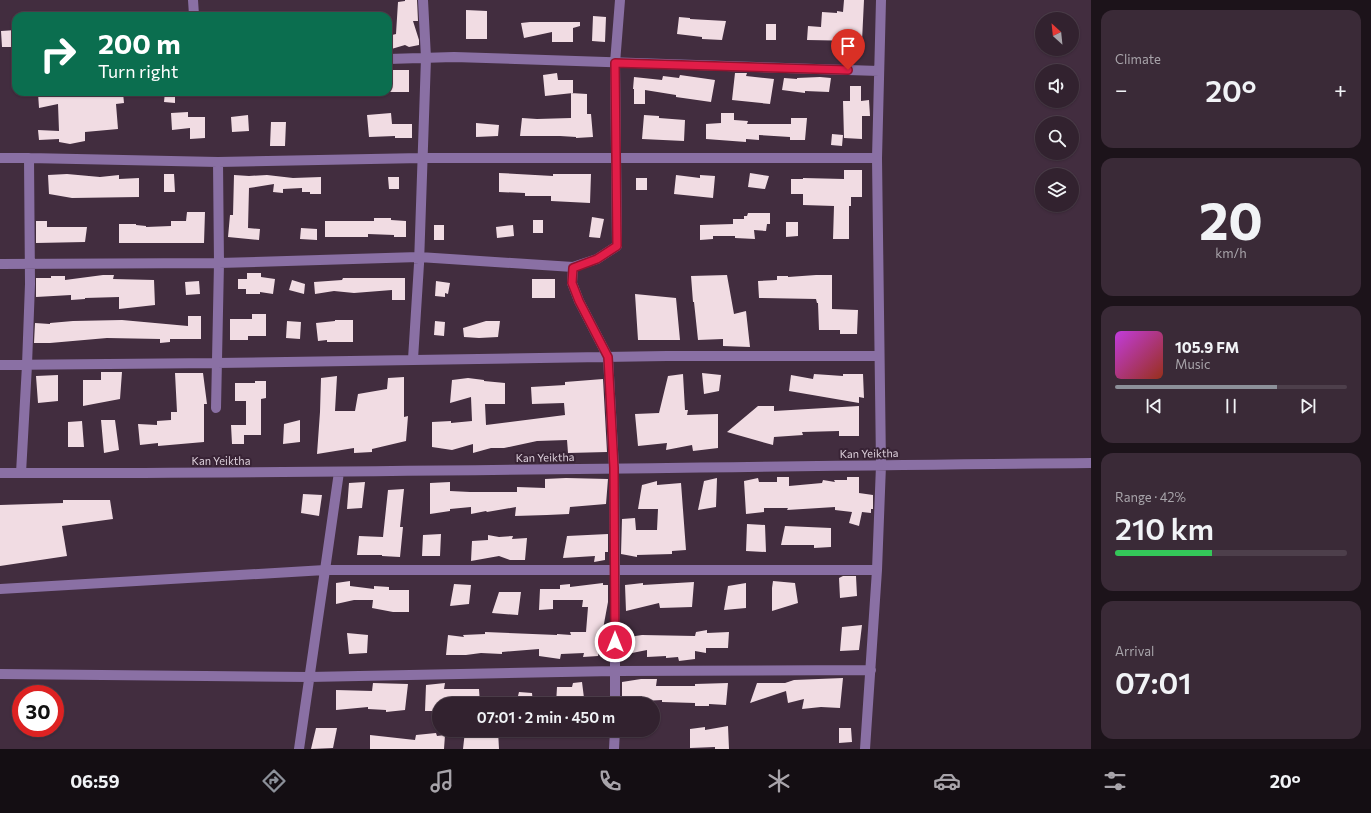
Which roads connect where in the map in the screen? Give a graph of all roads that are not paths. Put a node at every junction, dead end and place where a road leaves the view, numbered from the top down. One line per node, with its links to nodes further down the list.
1 (193, 0): 5 (street)
2 (424, 0): 6 (street)
3 (620, 0): 8 (street)
4 (881, 0): 9 (street)
5 (194, 12)
6 (426, 58): 7 (street); 8 (street); 13 (street)
7 (392, 59)
8 (615, 63): 9 (street); 10 (street)
9 (879, 70): 14 (street)
10 (617, 157): 13 (street); 14 (street); 20 (street)
11 (0, 158): 12 (street)
12 (29, 158): 15 (street); 19 (street)
13 (422, 158): 15 (street); 16 (street)
14 (877, 158): 21 (street)
15 (218, 162): 17 (street)
16 (419, 257): 17 (street); 20 (street); 23 (street)
17 (219, 263): 19 (street); 24 (street)
18 (0, 264): 19 (street)
19 (30, 264): 25 (street)
20 (573, 268): 22 (street)
21 (879, 356): 22 (street); 29 (street)
22 (608, 357): 23 (street); 30 (street)
23 (413, 359): 24 (street)
24 (216, 363): 25 (street); 27 (street)
25 (27, 364): 26 (street); 33 (street)
26 (0, 365)
27 (216, 408)
28 (1091, 463): 29 (street, Kan Yeiktha)
29 (881, 465): 30 (street, Kan Yeiktha); 36 (street)
30 (614, 468): 31 (street, Kan Yeiktha); 35 (street)
31 (338, 472): 33 (street, Kan Yeiktha); 34 (street)
32 (0, 473): 33 (street, Kan Yeiktha)
33 (21, 473)
34 (325, 570): 35 (street); 37 (street); 41 (street)
35 (615, 570): 36 (street); 39 (street)
36 (877, 570): 38 (street)
37 (0, 589)
38 (871, 670): 39 (street); 46 (street)
39 (615, 671): 41 (street); 42 (street)
40 (0, 674): 41 (street)
41 (309, 677): 44 (street)
42 (615, 697)
43 (615, 737): 45 (street)
44 (299, 749)
45 (614, 749)
46 (865, 749)

